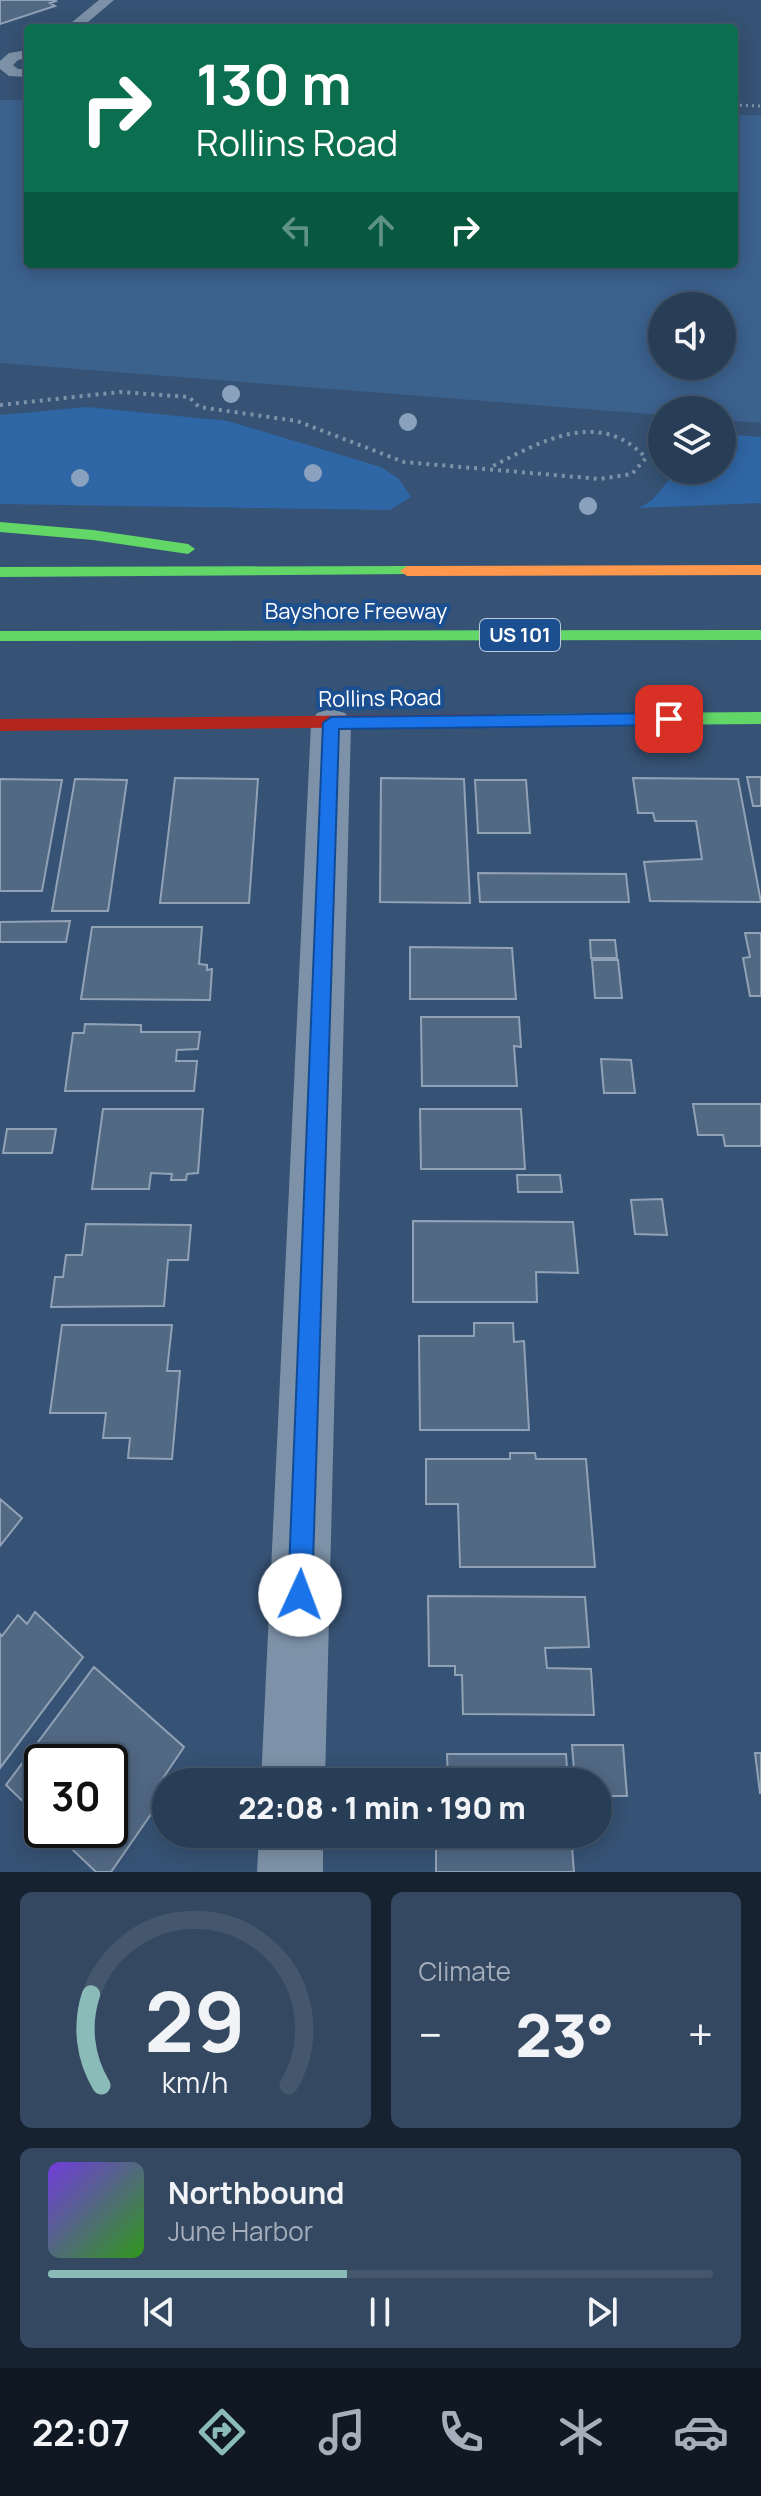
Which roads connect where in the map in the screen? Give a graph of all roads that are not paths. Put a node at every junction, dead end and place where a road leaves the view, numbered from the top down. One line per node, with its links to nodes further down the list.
1 (107, 0): 2 (lane)
2 (77, 24)
3 (24, 55): 4 (lane)
4 (24, 73)
5 (0, 527): 7 (main road)
6 (761, 570): 7 (main road, Bayshore Freeway)
7 (337, 571): 8 (main road, Bayshore Freeway)
8 (0, 572)
9 (761, 635): 10 (main road, Bayshore Freeway / US 101)
10 (0, 636)
11 (761, 718): 12 (main road, Rollins Road)
12 (331, 723): 13 (main road, Rollins Road); 14 (street)
13 (0, 725)
14 (294, 1768)
15 (291, 1848): 16 (street)
16 (290, 1872)

